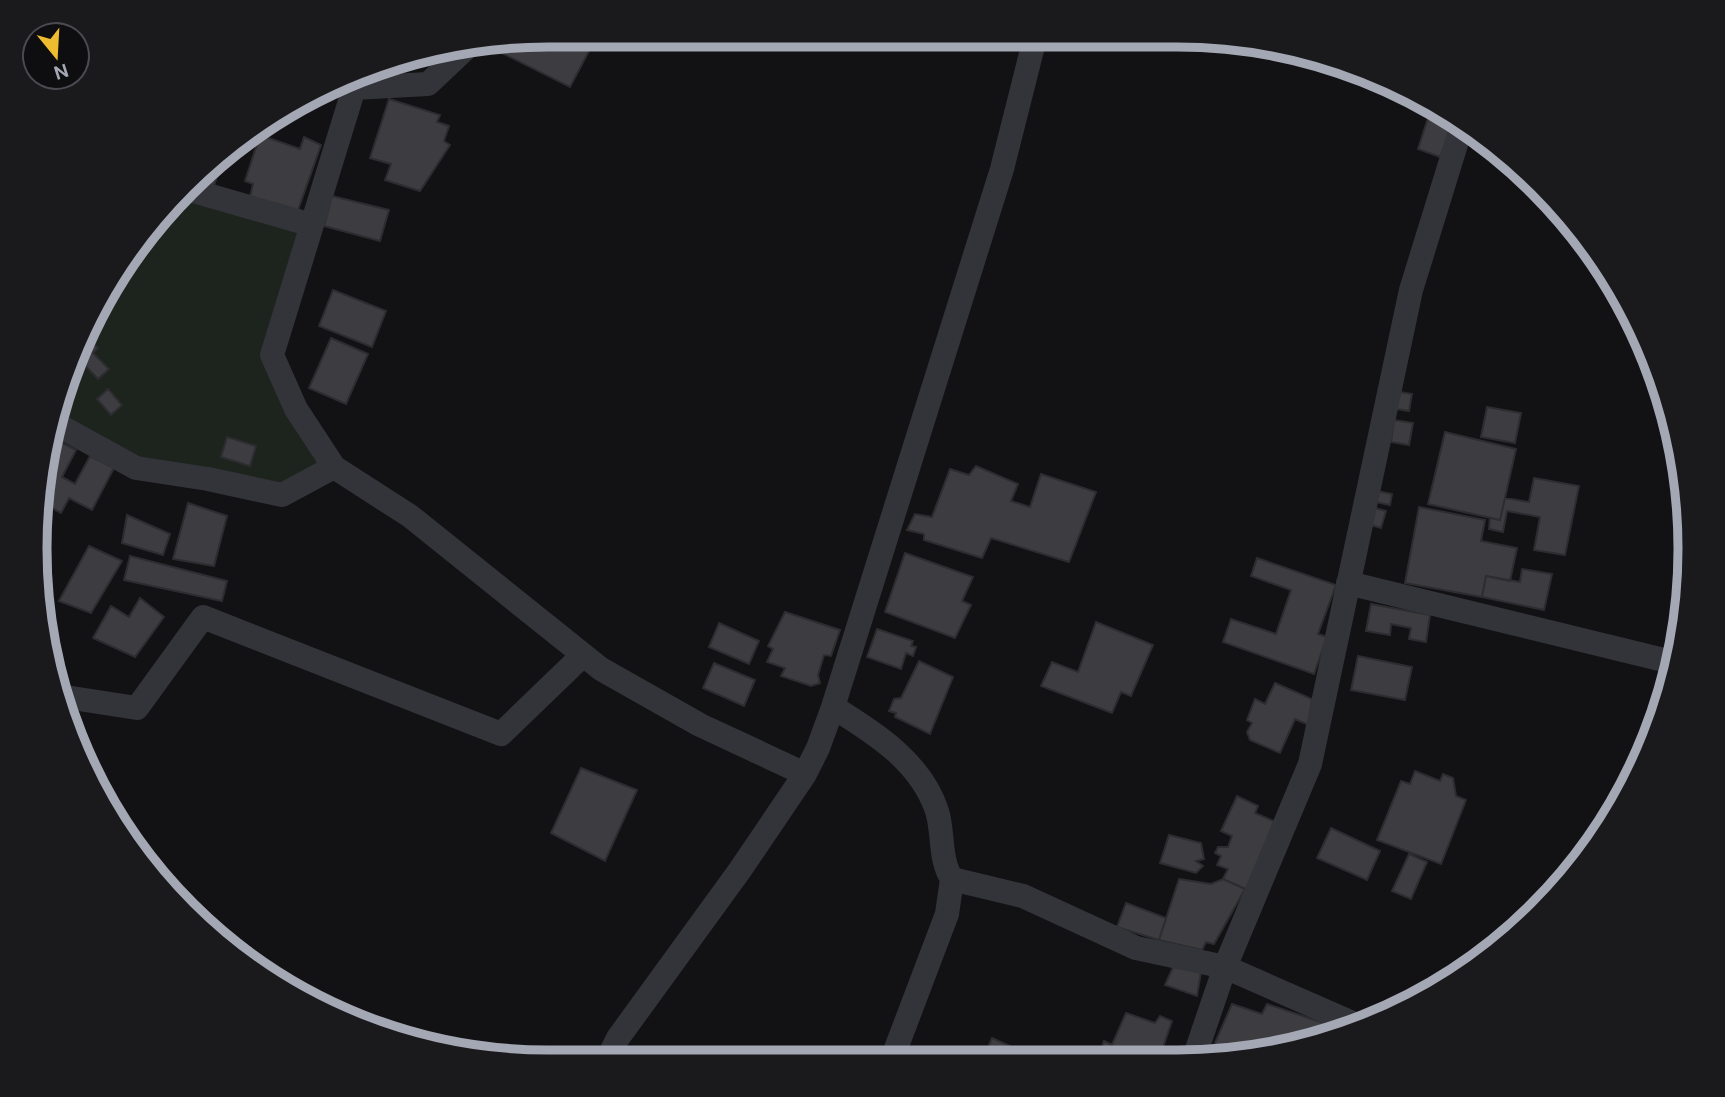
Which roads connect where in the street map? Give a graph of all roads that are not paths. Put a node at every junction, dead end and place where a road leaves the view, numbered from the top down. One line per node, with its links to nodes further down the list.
1 (1033, 47): 12 (street)
2 (458, 56): 5 (street)
3 (1459, 135): 8 (street)
4 (196, 193): 5 (street)
5 (312, 225): 7 (street)
6 (62, 427): 7 (street)
7 (334, 467): 9 (street)
8 (1348, 583): 10 (street); 15 (street)
9 (583, 655): 11 (street); 13 (street)
10 (1665, 661)
11 (70, 698)
12 (833, 707): 13 (street); 14 (street)
13 (805, 774): 18 (street)
14 (952, 879): 15 (street); 19 (street)
15 (1225, 967): 16 (street); 17 (street)
16 (1346, 1020)
17 (1197, 1049)
18 (612, 1050)
19 (895, 1050)

